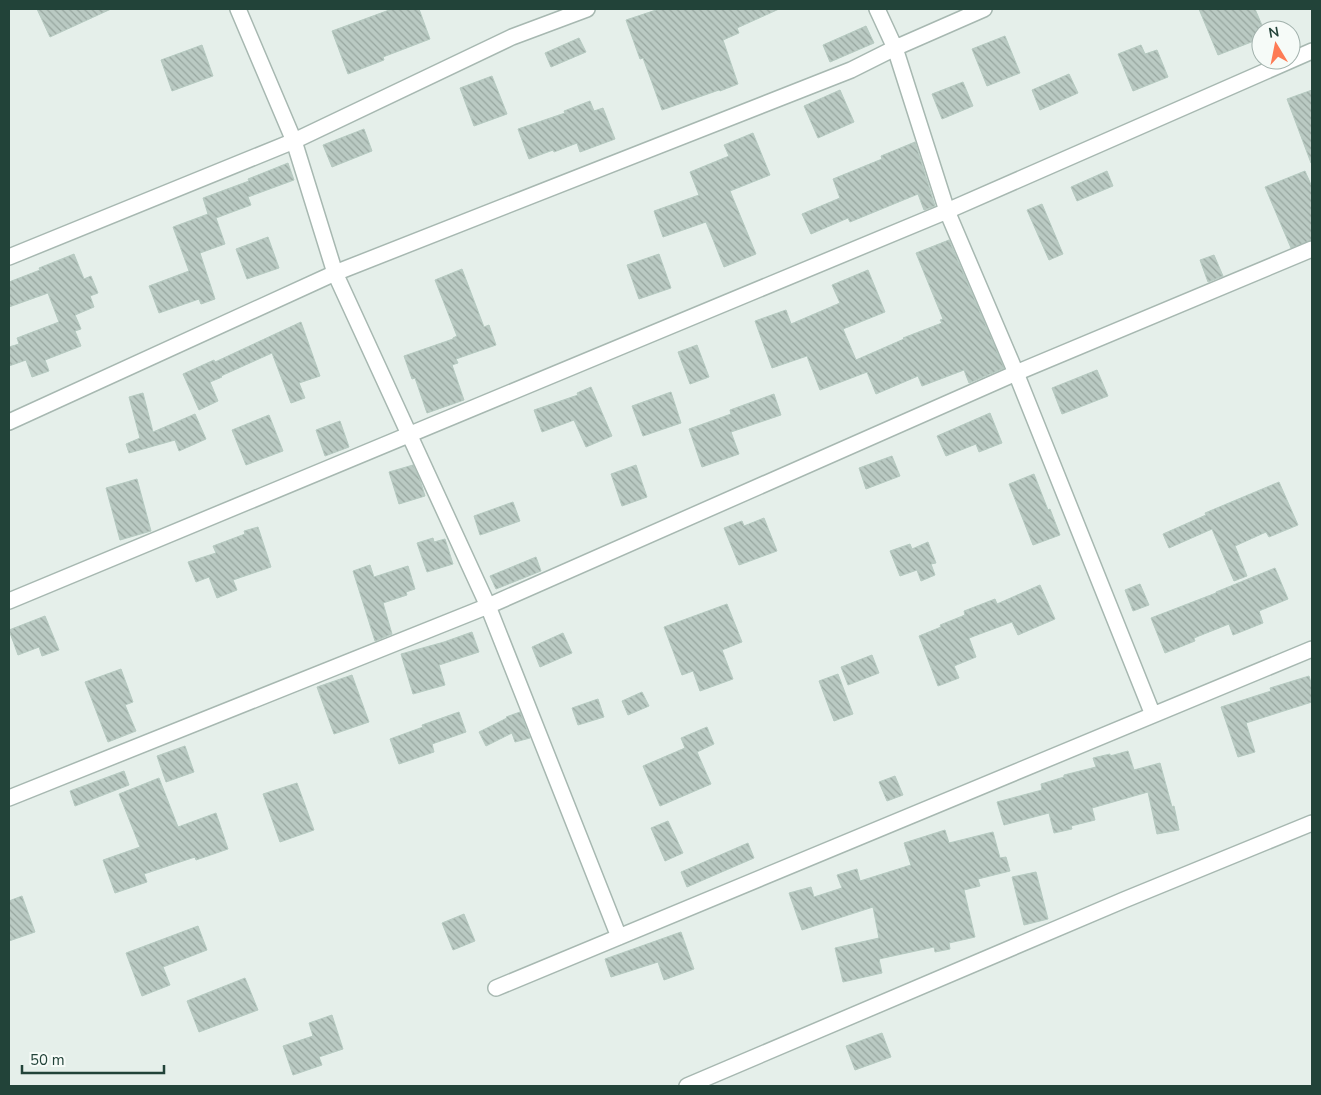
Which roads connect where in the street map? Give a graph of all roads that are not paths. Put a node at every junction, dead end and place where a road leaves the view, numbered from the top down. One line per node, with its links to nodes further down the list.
1 (238, 9): 7 (street)
2 (587, 9): 7 (street)
3 (877, 9): 5 (street)
4 (984, 9): 5 (street)
5 (895, 48): 8 (street); 11 (street)
6 (1312, 51): 8 (street)
7 (294, 141): 10 (street); 11 (street)
8 (947, 211): 12 (street); 14 (street)
9 (1312, 249): 12 (street)
10 (9, 256)
11 (335, 273): 13 (street); 14 (street)
12 (1016, 373): 16 (street); 18 (street)
13 (9, 422)
14 (409, 435): 15 (street); 16 (street)
15 (9, 601)
16 (488, 606): 19 (street); 21 (street)
17 (1312, 649): 18 (street)
18 (1153, 715): 21 (street)
19 (9, 798)
20 (1312, 823): 23 (street)
21 (619, 938): 22 (street)
22 (496, 988)
23 (687, 1086)

